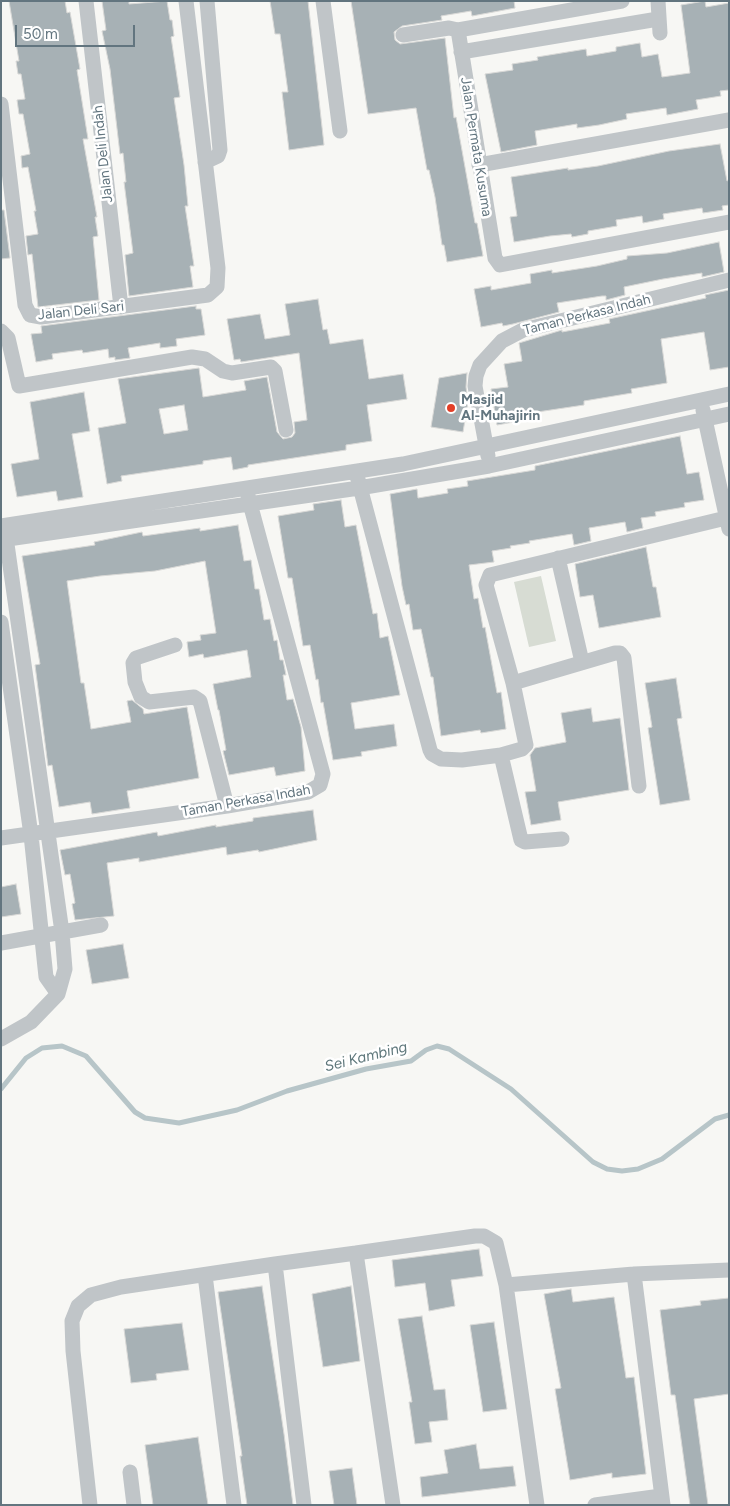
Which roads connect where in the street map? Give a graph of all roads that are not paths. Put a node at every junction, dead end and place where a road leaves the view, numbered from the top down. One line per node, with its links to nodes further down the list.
1 (86, 1): 18 (street, Jalan Deli Indah)
2 (186, 1): 13 (street, Jalan Deli Sari)
3 (207, 1): 13 (street)
4 (323, 1): 12 (street)
5 (622, 1): 7 (street)
6 (658, 1): 9 (street)
7 (458, 30): 8 (street); 9 (street, Jalan Permata Kusuma)
8 (403, 35)
9 (461, 52): 14 (street, Jalan Permata Kusuma)
10 (1, 104): 15 (street, Jalan Deli Sari)
11 (729, 120): 14 (street)
12 (340, 132)
13 (205, 162): 18 (street, Jalan Deli Sari)
14 (479, 165): 16 (street, Jalan Permata Kusuma)
15 (8, 222): 18 (street, Jalan Deli Sari)
16 (729, 222)
17 (729, 280): 25 (street, Taman Perkasa Indah)
18 (120, 307)
19 (1, 330): 24 (street)
20 (729, 394): 21 (street)
21 (701, 400): 23 (street); 25 (street)
22 (729, 414): 23 (street)
23 (706, 420): 26 (street); 31 (street)
24 (286, 430)
25 (486, 448): 26 (street, Taman Perkasa Indah); 27 (street)
26 (489, 466): 29 (street)
27 (356, 472): 28 (street); 29 (street)
28 (246, 487): 30 (street, Taman Perkasa Indah); 32 (street)
29 (359, 488): 30 (street); 39 (street)
30 (250, 504): 32 (street); 41 (street, Taman Perkasa Indah)
31 (728, 523): 33 (street)
32 (3, 533): 35 (street)
33 (558, 558): 37 (street); 38 (street)
34 (2, 627): 35 (street); 43 (street)
35 (18, 628): 42 (street)
36 (174, 645): 41 (street)
37 (582, 662): 38 (street); 40 (street)
38 (513, 683): 39 (street)
39 (501, 755): 45 (street)
40 (639, 786)
41 (227, 806): 42 (street, Taman Perkasa Indah)
42 (48, 833): 43 (street, Taman Perkasa Indah); 46 (street)
43 (31, 835): 44 (street, Taman Perkasa Indah); 47 (street)
44 (1, 838)
45 (562, 839)
46 (56, 890): 47 (street); 49 (street)
47 (38, 894): 50 (street)
48 (101, 925): 49 (street)
49 (62, 932): 50 (street); 52 (street)
50 (42, 936): 51 (street); 52 (street)
51 (1, 943)
52 (58, 994): 53 (street)
53 (1, 1039)
54 (356, 1253): 55 (street); 59 (street); 66 (street)
55 (274, 1264): 58 (street); 65 (street)
56 (729, 1270): 57 (street)
57 (634, 1274): 59 (street); 61 (street)
58 (205, 1275): 62 (street); 64 (street)
59 (506, 1285): 67 (street)
60 (130, 1472): 63 (street)
61 (662, 1501): 68 (street)
62 (90, 1505)
63 (134, 1505)
64 (234, 1505)
65 (304, 1505)
66 (393, 1505)
67 (537, 1505)
68 (595, 1505)

